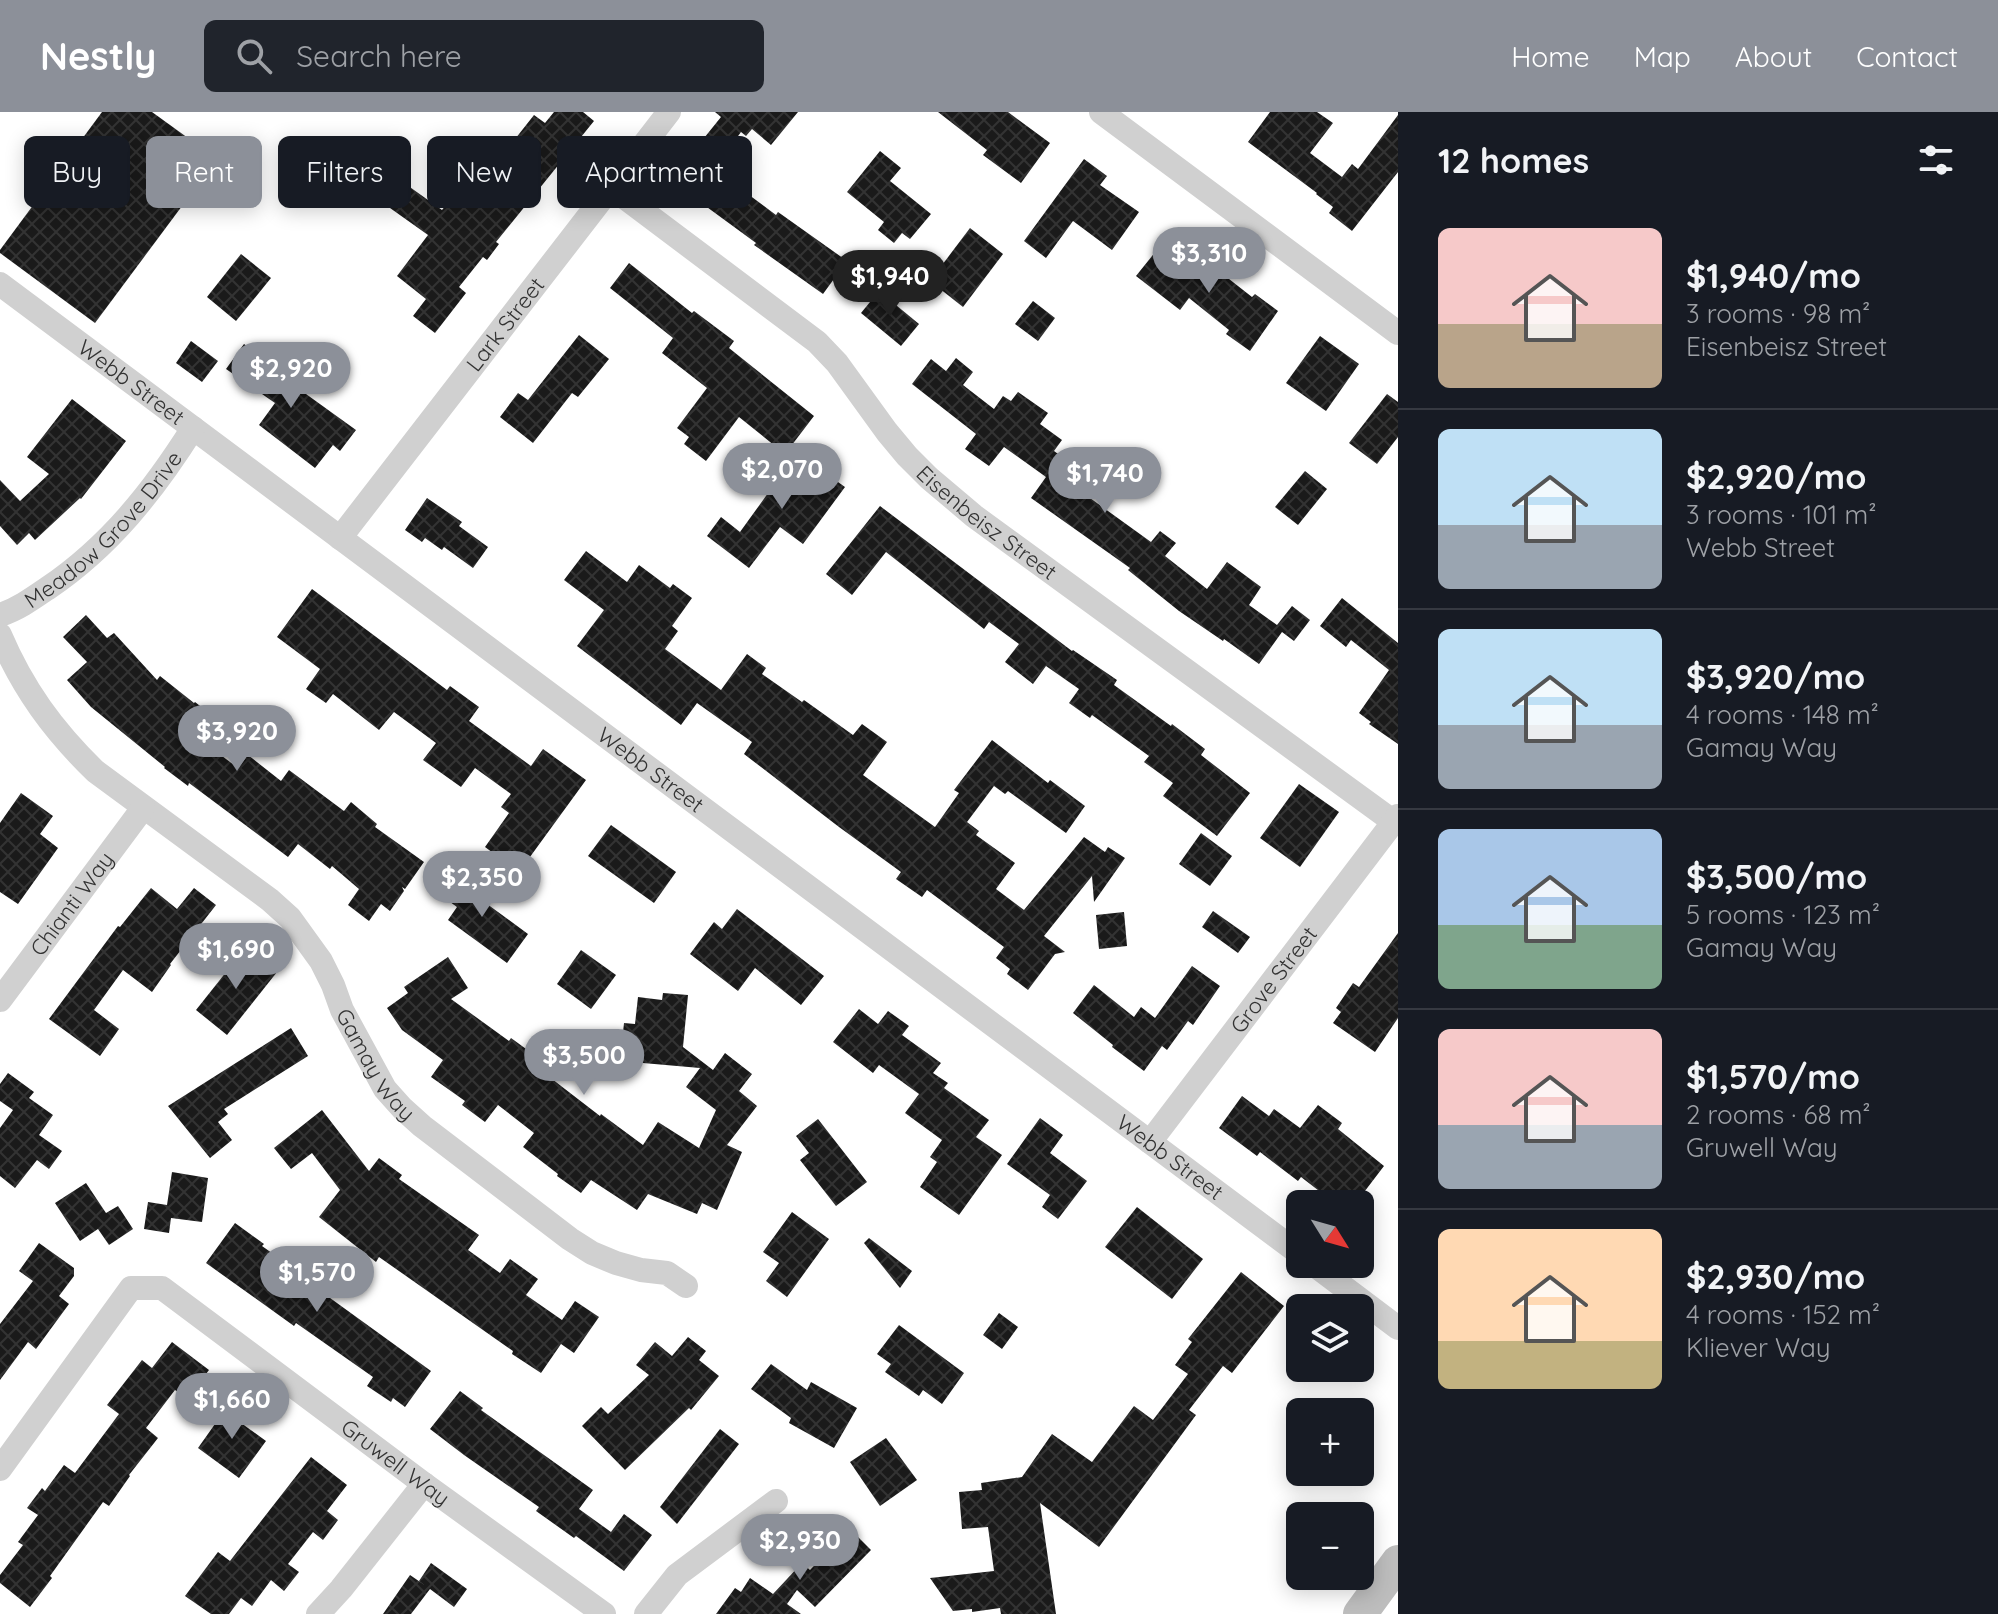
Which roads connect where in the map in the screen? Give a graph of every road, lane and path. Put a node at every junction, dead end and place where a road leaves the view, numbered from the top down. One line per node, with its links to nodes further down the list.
1 (669, 112): 3 (street, Lark Street)
2 (1101, 112): 7 (street)
3 (651, 136)
4 (596, 208): 9 (street, Lark Street)
5 (639, 208): 13 (street, Eisenbeisz Street)
6 (0, 284): 8 (street, Webb Street)
7 (1398, 333)
8 (193, 428): 9 (street, Webb Street); 10 (street, Meadow Grove Drive)
9 (340, 538): 15 (street, Webb Street)
10 (0, 615)
11 (0, 635): 12 (street, Gamay Way)
12 (143, 808): 14 (street, Chianti Way); 18 (street, Gamay Way)
13 (1396, 819): 15 (street, Grove Street)
14 (0, 1000)
15 (1150, 1142): 16 (street, Webb Street)
16 (1286, 1244)
17 (1332, 1278): 19 (street)
18 (686, 1286)
19 (1398, 1328)
20 (0, 1469): 21 (street, Gruwell Way)
21 (424, 1484): 24 (street); 25 (street, Gruwell Way)
22 (776, 1501): 26 (street)
23 (1398, 1562): 27 (main road)
24 (318, 1614)
25 (604, 1614)
26 (646, 1614)
27 (1360, 1614)

